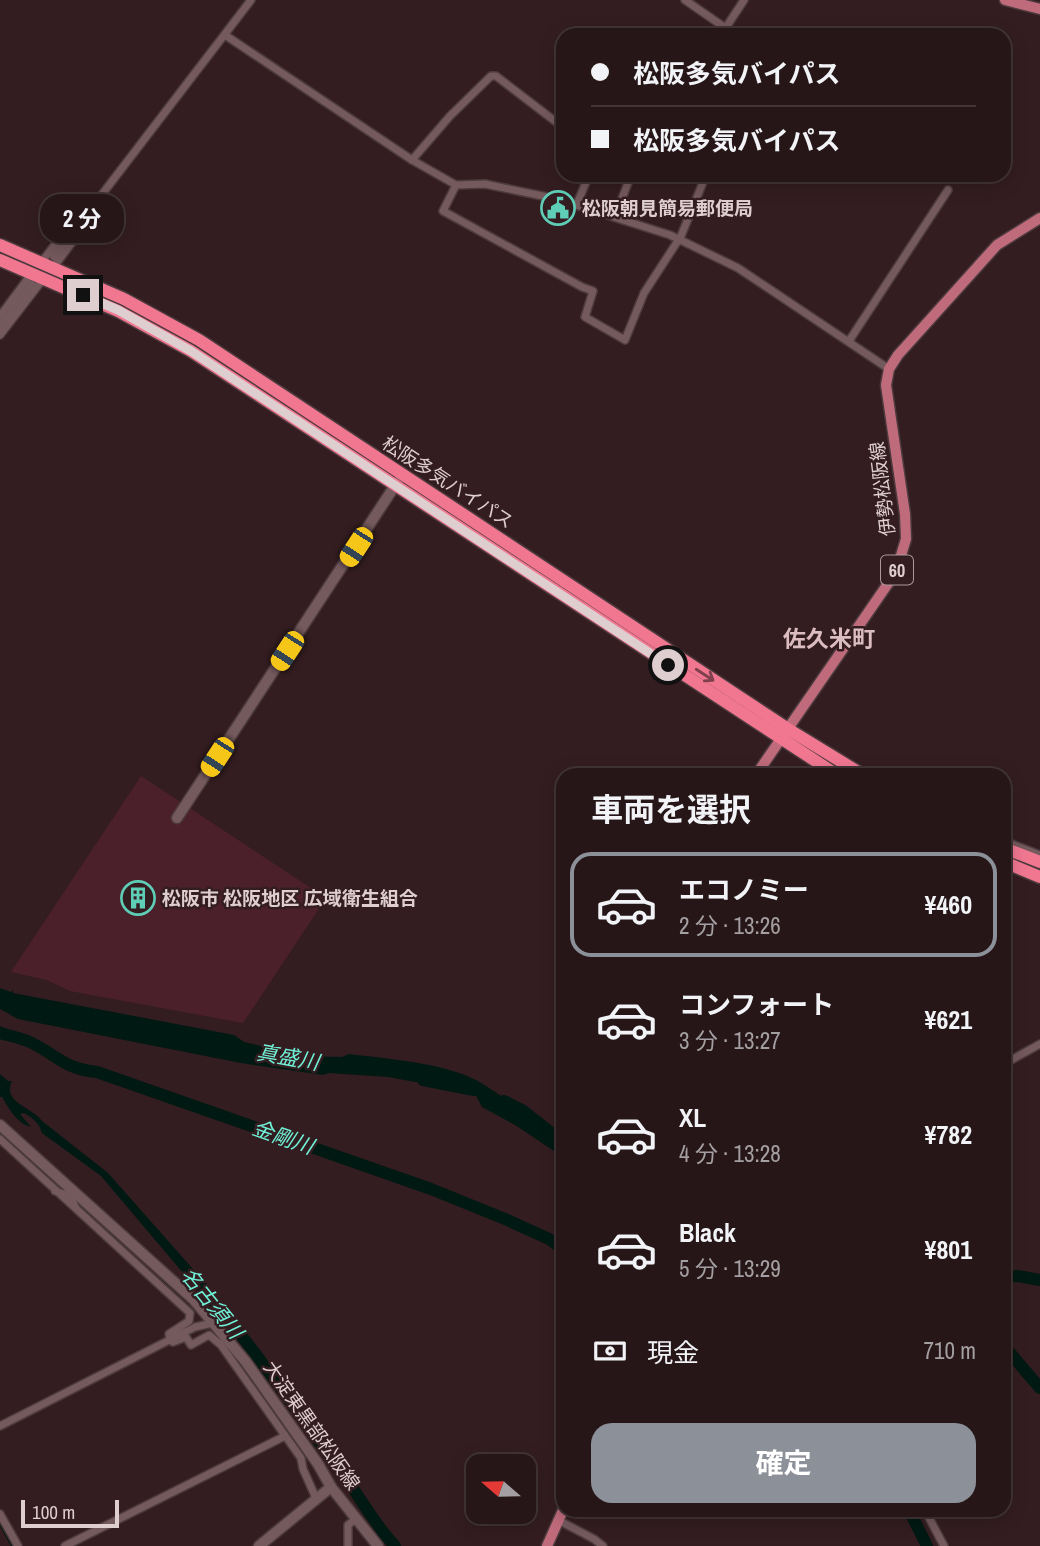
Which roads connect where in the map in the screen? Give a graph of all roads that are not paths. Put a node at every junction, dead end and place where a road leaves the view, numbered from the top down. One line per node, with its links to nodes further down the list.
1 (251, 0): 8 (street)
2 (685, 0): 6 (street)
3 (744, 0): 7 (street)
4 (1005, 0): 5 (main road)
5 (1040, 9)
6 (719, 28)
7 (725, 28)
8 (225, 35): 10 (street); 16 (street)
9 (556, 122): 10 (street)
10 (412, 160): 14 (street)
11 (586, 182): 17 (street)
12 (628, 182): 18 (street)
13 (703, 182): 20 (street)
14 (456, 185): 17 (street); 20 (street)
15 (948, 190): 28 (street)
16 (94, 202): 22 (street); 22 (street)
17 (577, 204): 18 (street)
18 (615, 217): 20 (street)
19 (1040, 218): 29 (main road)
20 (677, 239): 28 (street)
21 (0, 245): 22 (highway, 松阪多気バイパス)
22 (49, 262): 30 (highway, 松阪多気バイパス)
23 (3, 264): 24 (highway, 松阪多気バイパス)
24 (36, 279): 25 (street); 26 (street); 27 (street); 30 (highway, 松阪多気バイパス)
25 (0, 316)
26 (0, 326)
27 (0, 335)
28 (849, 341): 29 (street)
29 (889, 369): 31 (main road, 伊勢松阪線 / 60)
30 (398, 480): 31 (highway, 松阪多気バイパス); 35 (main road)
31 (785, 734): 32 (main road, 伊勢松阪線 / 60); 33 (highway, 松阪多気バイパス); 34 (highway, 松阪多気バイパス)
32 (761, 768)
33 (828, 768)
34 (850, 768)
35 (177, 818)
36 (1011, 844): 38 (street)
37 (1011, 851): 39 (highway)
38 (1040, 855)
39 (1040, 862)
40 (1011, 865): 41 (highway)
41 (1040, 877)
42 (1040, 1044): 43 (street)
43 (1011, 1060)
44 (0, 1125): 47 (main road, 大淀東黒部松阪線)
45 (0, 1139): 46 (street)
46 (54, 1191): 47 (street); 48 (street)
47 (72, 1194): 48 (street); 49 (main road, 大淀東黒部松阪線)
48 (76, 1210): 50 (street)
49 (214, 1324): 50 (street); 53 (main road, 大淀東黒部松阪線)
50 (170, 1340): 51 (street); 52 (street)
51 (0, 1426)
52 (285, 1436): 54 (street); 61 (street)
53 (331, 1487): 54 (main road); 58 (main road, 大淀東黒部松阪線)
54 (316, 1498): 62 (main road)
55 (0, 1514): 60 (street)
56 (560, 1517): 59 (main road)
57 (929, 1517): 67 (street)
58 (357, 1518): 63 (street); 64 (main road, 大淀東黒部松阪線)
59 (558, 1520): 65 (main road); 66 (street)
60 (18, 1546)
61 (65, 1546)
62 (259, 1546)
63 (348, 1546)
64 (378, 1546)
65 (547, 1546)
66 (603, 1546)
67 (944, 1546)

